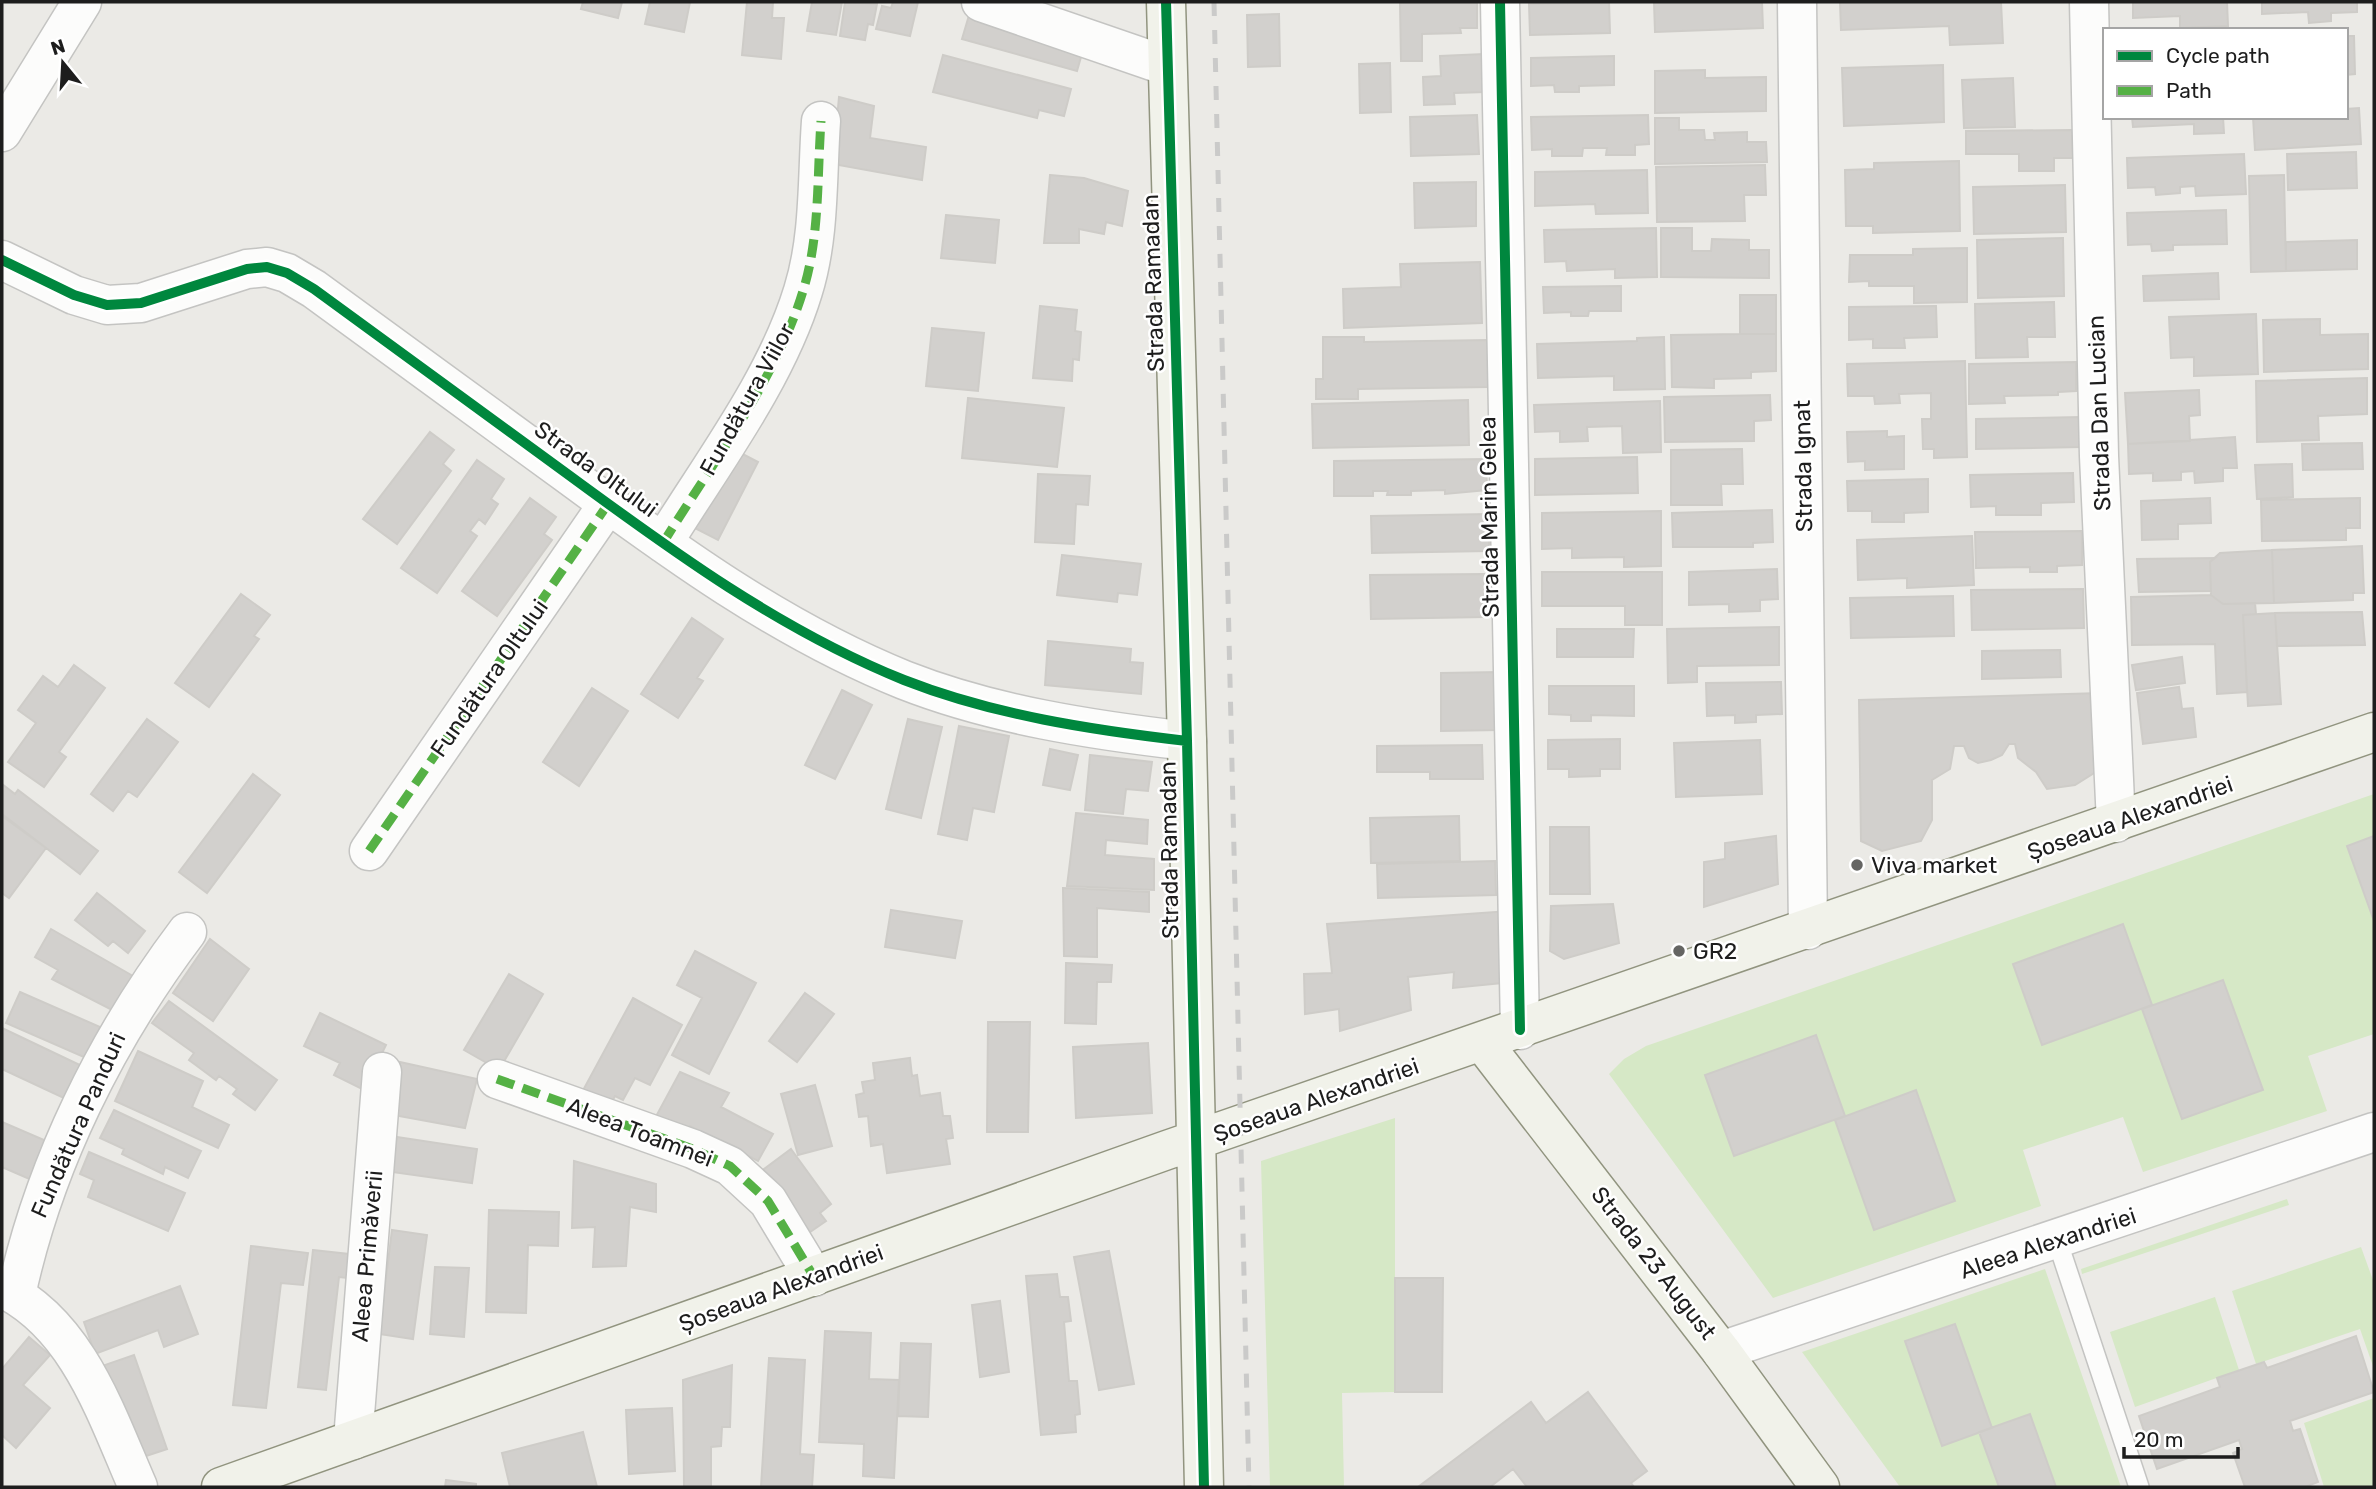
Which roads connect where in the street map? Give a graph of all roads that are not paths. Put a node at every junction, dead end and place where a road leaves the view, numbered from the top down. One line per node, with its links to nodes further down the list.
1 (82, 2): 9 (street)
2 (981, 2): 7 (street)
3 (1166, 2): 7 (main road, Strada Ramadan)
4 (1500, 2): 19 (street, Strada Marin Gelea)
5 (1797, 2): 17 (street, Strada Ignat)
6 (2089, 2): 15 (street, Strada Dan Lucian)
7 (1167, 66): 14 (main road, Strada Ramadan)
8 (821, 121): 12 (street, Fundătura Viilor)
9 (2, 132)
10 (2, 260): 11 (street, Strada Oltului)
11 (608, 504): 12 (street, Strada Oltului); 16 (street, Fundătura Oltului)
12 (663, 544): 14 (street, Strada Oltului)
13 (2374, 732): 15 (main road, Șoseaua Alexandriei)
14 (1187, 741): 24 (main road, Strada Ramadan)
15 (2116, 824): 17 (main road, Șoseaua Alexandriei)
16 (369, 851)
17 (1808, 930): 19 (main road, Șoseaua Alexandriei)
18 (187, 932): 27 (street, Fundătura Panduri)
19 (1520, 1030): 20 (main road, Șoseaua Alexandriei)
20 (1483, 1043): 24 (main road, Șoseaua Alexandriei); 28 (main road, Strada 23 August)
21 (382, 1072): 29 (street, Aleea Primăverii)
22 (497, 1079): 26 (street, Aleea Toamnei)
23 (2374, 1133): 25 (street, Aleea Alexandriei)
24 (1196, 1140): 26 (main road, Șoseaua Alexandriei); 32 (main road, Strada Ramadan)
25 (2057, 1240): 28 (street, Aleea Alexandriei); 34 (lane)
26 (814, 1276): 29 (main road, Șoseaua Alexandriei)
27 (9, 1291): 30 (street)
28 (1721, 1351): 33 (main road, Strada 23 August)
29 (353, 1440): 31 (main road, Șoseaua Alexandriei)
30 (138, 1487)
31 (220, 1487)
32 (1204, 1487)
33 (1820, 1487)
34 (2139, 1487)

